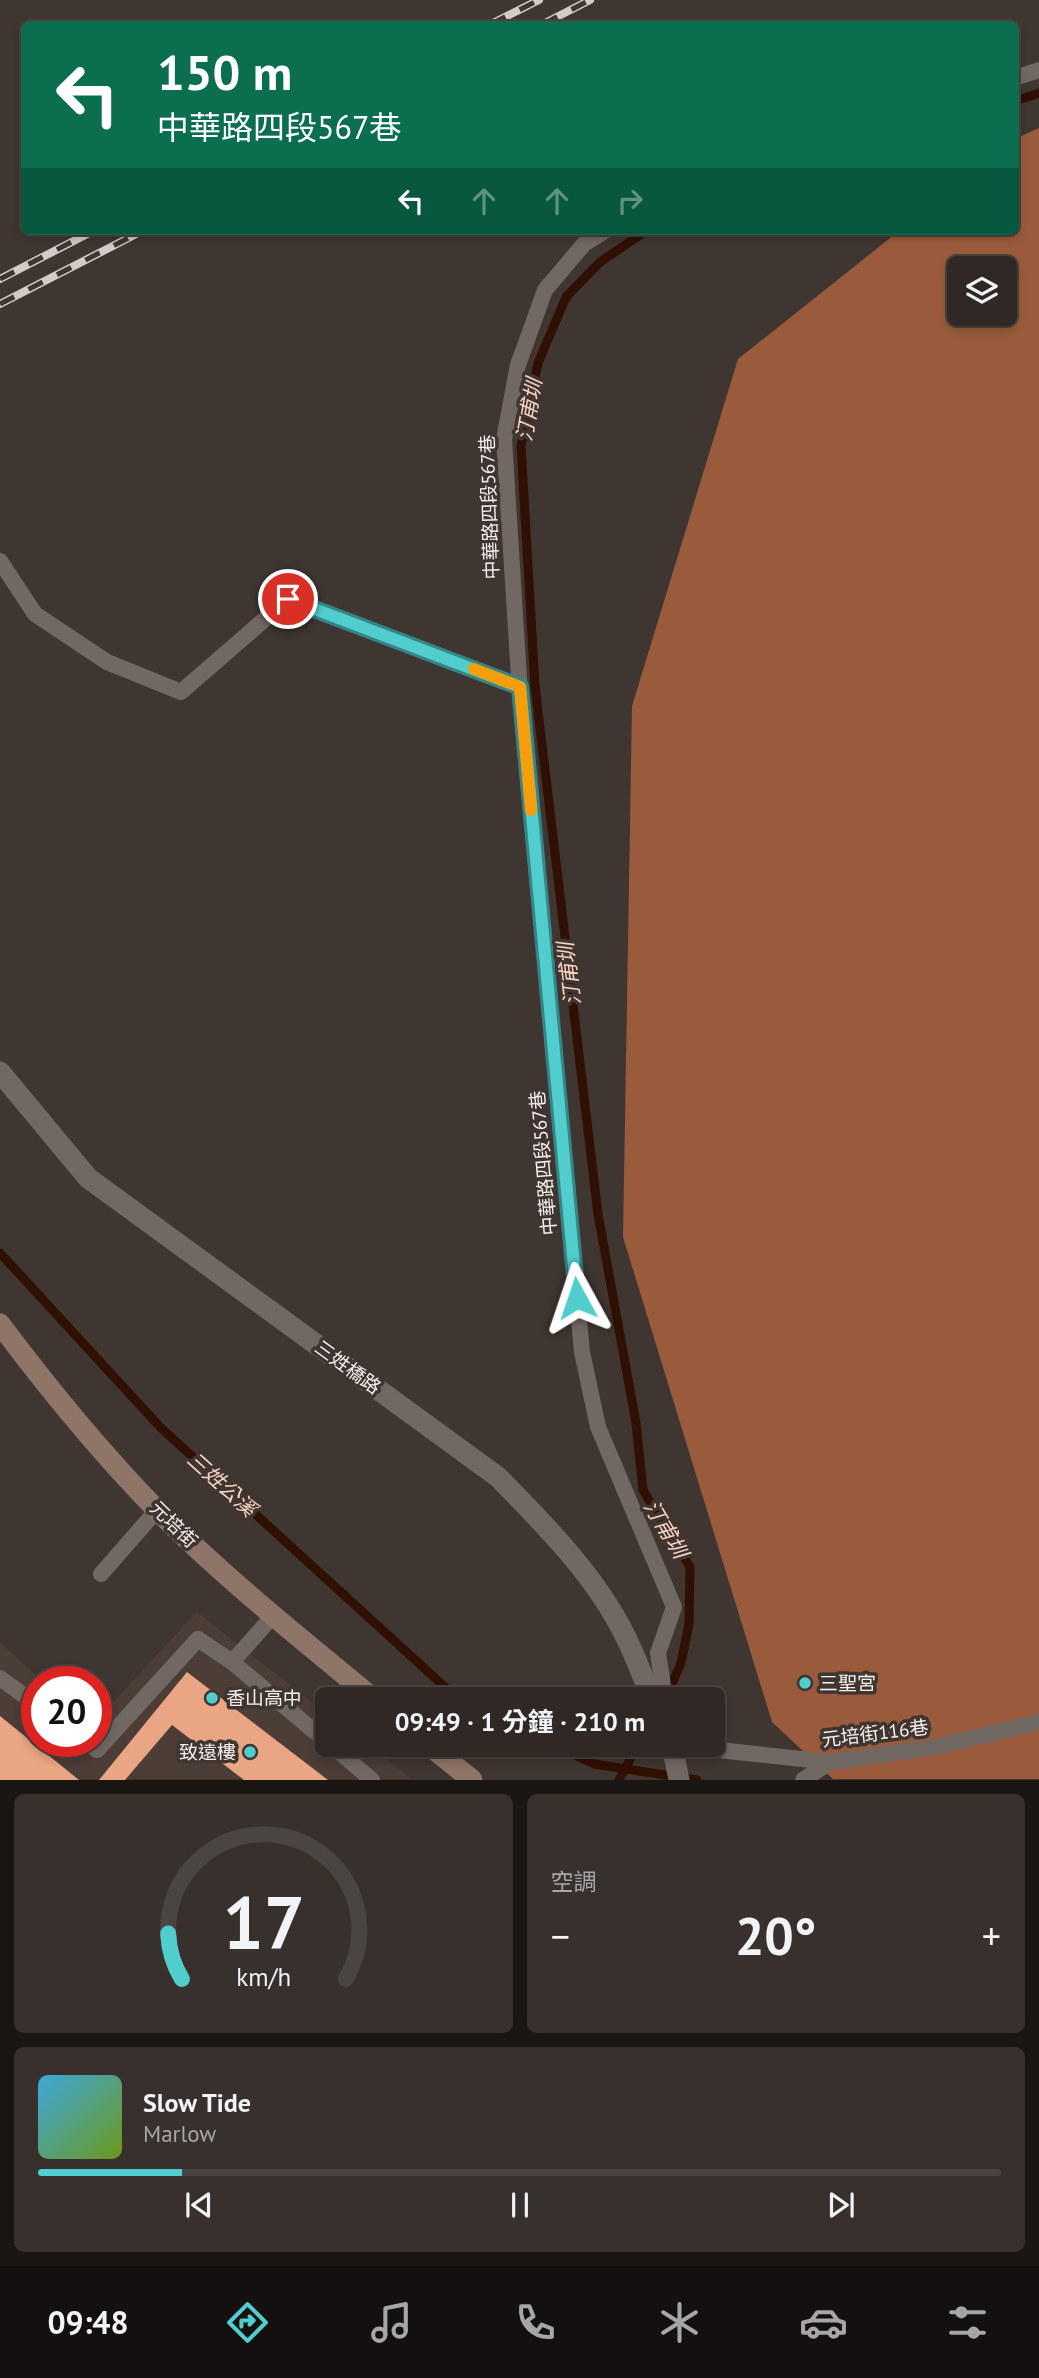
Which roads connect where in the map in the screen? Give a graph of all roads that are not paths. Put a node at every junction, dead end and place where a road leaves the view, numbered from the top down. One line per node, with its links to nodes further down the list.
1 (1039, 70): 2 (lane)
2 (1019, 77)
3 (599, 235): 5 (lane, 中華路四段567巷)
4 (0, 561): 5 (lane)
5 (520, 687): 15 (lane, 中華路四段567巷)
6 (0, 1072): 14 (street, 三姓橋路)
7 (0, 1324): 8 (street, 元培街)
8 (157, 1510): 9 (lane); 10 (street, 元培街)
9 (101, 1574)
10 (273, 1616): 11 (lane); 13 (street, 元培街)
11 (232, 1662): 18 (lane); 19 (lane)
12 (0, 1678): 16 (lane)
13 (359, 1687)
14 (647, 1687)
15 (663, 1687)
16 (21, 1693)
17 (1039, 1722): 24 (lane, 元培街116巷)
18 (315, 1731)
19 (112, 1734)
20 (725, 1751): 24 (lane, 元培街116巷)
21 (345, 1757): 25 (lane)
22 (443, 1757): 26 (street)
23 (674, 1757): 27 (street)
24 (830, 1762): 28 (lane)
25 (372, 1780)
26 (471, 1780)
27 (679, 1780)
28 (803, 1780)

